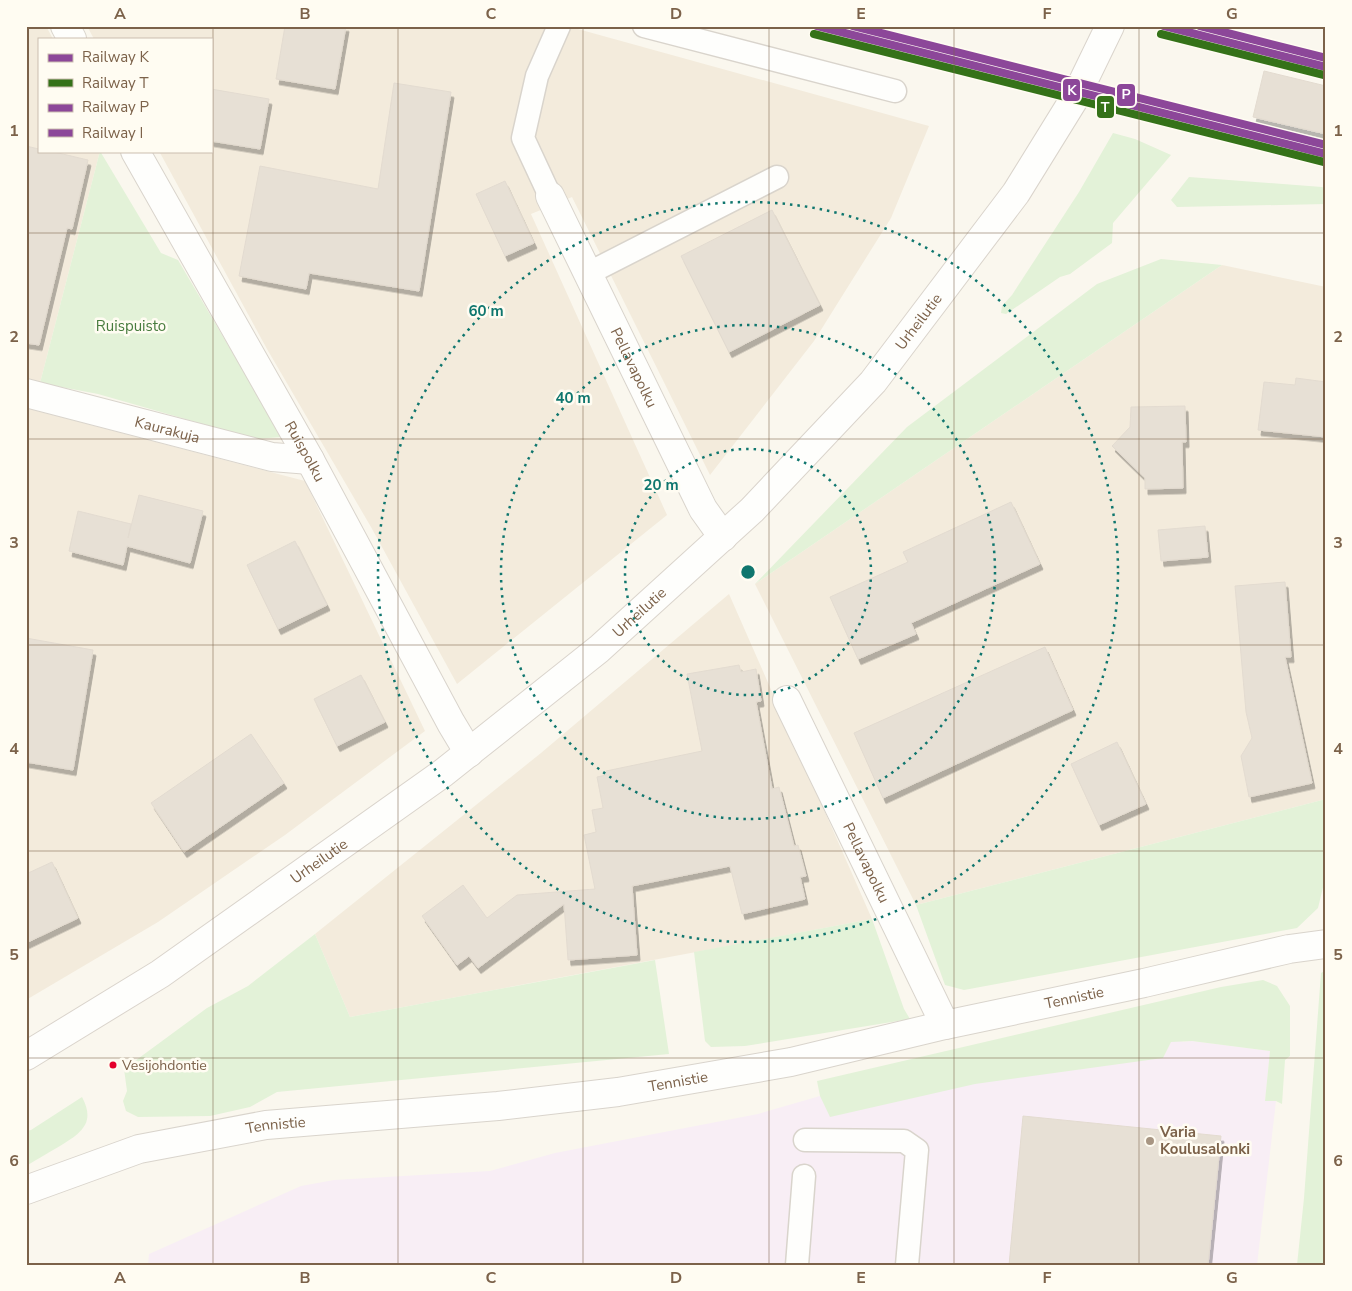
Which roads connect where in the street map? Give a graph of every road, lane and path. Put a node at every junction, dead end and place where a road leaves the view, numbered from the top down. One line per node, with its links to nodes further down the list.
1 (65, 26): 5 (street)
2 (559, 26): 9 (lane)
3 (644, 26): 6 (lane)
4 (1110, 26): 13 (street, Urheilutie)
5 (71, 38)
6 (895, 91)
7 (136, 152): 12 (street, Ruispolku)
8 (777, 177): 10 (lane)
9 (550, 196): 10 (street, Pellavapolku)
10 (588, 274): 13 (street, Pellavapolku)
11 (26, 393): 12 (street, Kaurakuja)
12 (310, 460): 15 (street, Ruispolku)
13 (723, 536): 15 (street, Urheilutie)
14 (788, 700): 17 (street, Pellavapolku)
15 (469, 753): 18 (street, Urheilutie)
16 (1326, 944): 17 (street, Tennistie)
17 (945, 1025): 21 (street, Tennistie)
18 (26, 1056)
19 (805, 1140): 23 (lane)
20 (804, 1176): 22 (lane)
21 (26, 1190)
22 (797, 1265)
23 (907, 1265)

